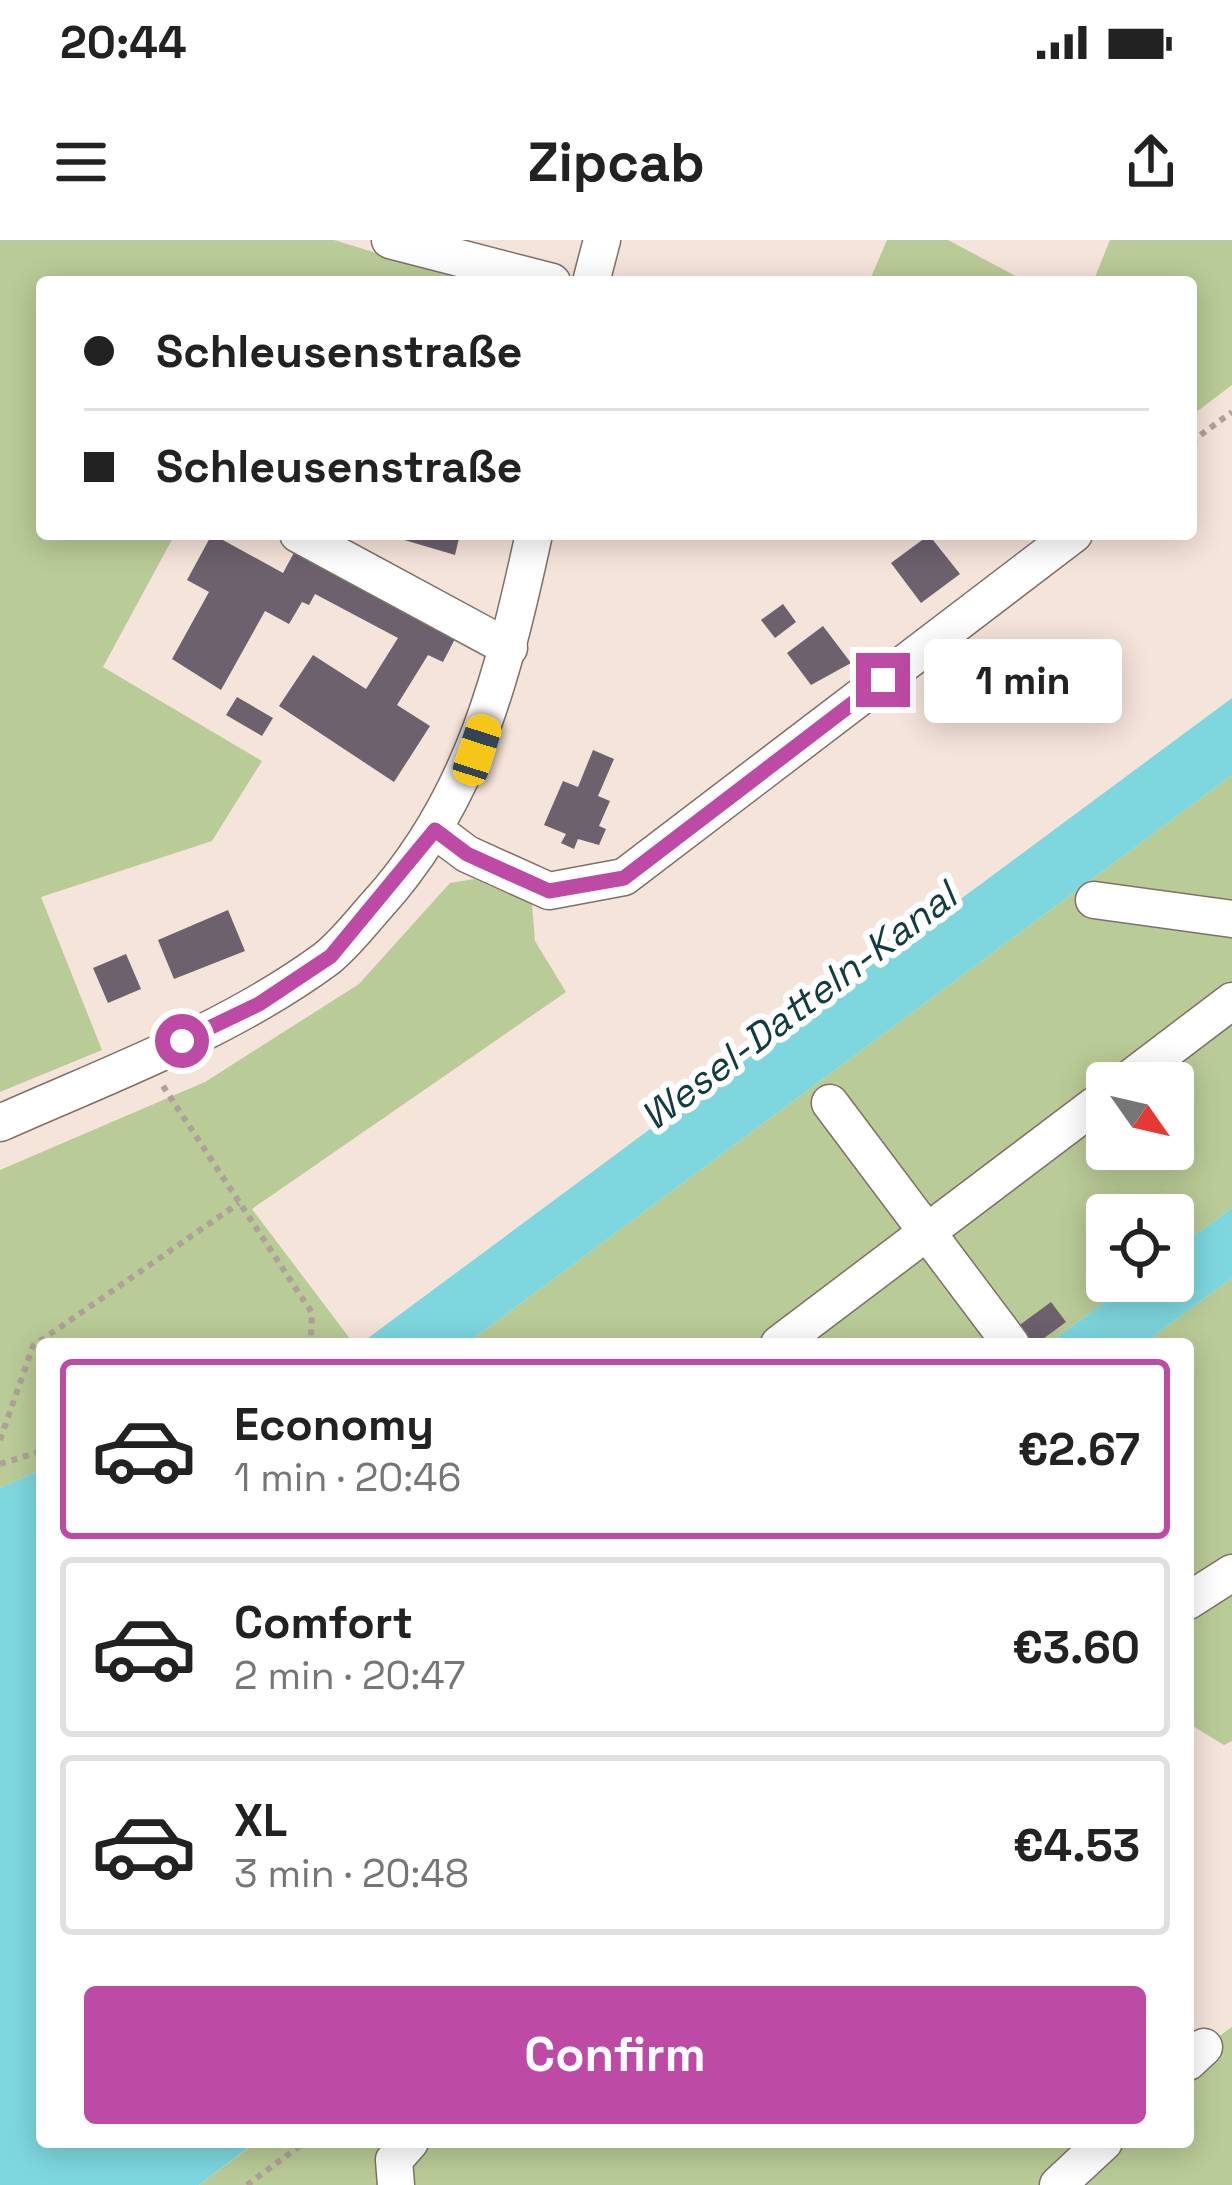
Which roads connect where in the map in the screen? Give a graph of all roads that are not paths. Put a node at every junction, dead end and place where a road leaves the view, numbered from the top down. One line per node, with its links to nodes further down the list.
1 (390, 240): 3 (street)
2 (602, 240): 4 (street)
3 (529, 276)
4 (593, 276)
5 (309, 540): 8 (street)
6 (533, 540): 8 (street)
7 (1065, 540): 9 (street)
8 (509, 648): 9 (street)
9 (435, 830): 16 (street)
10 (1094, 900): 11 (street)
11 (1232, 920)
12 (1232, 1001): 13 (street)
13 (1152, 1062)
14 (830, 1103): 17 (street)
15 (1086, 1112): 17 (street)
16 (0, 1123)
17 (928, 1232): 18 (street); 19 (street)
18 (787, 1338)
19 (1007, 1338)
20 (1232, 1573): 21 (street)
21 (1194, 1597)
22 (405, 2148): 24 (street)
23 (1098, 2148): 25 (street)
24 (396, 2185)
25 (1058, 2185)

